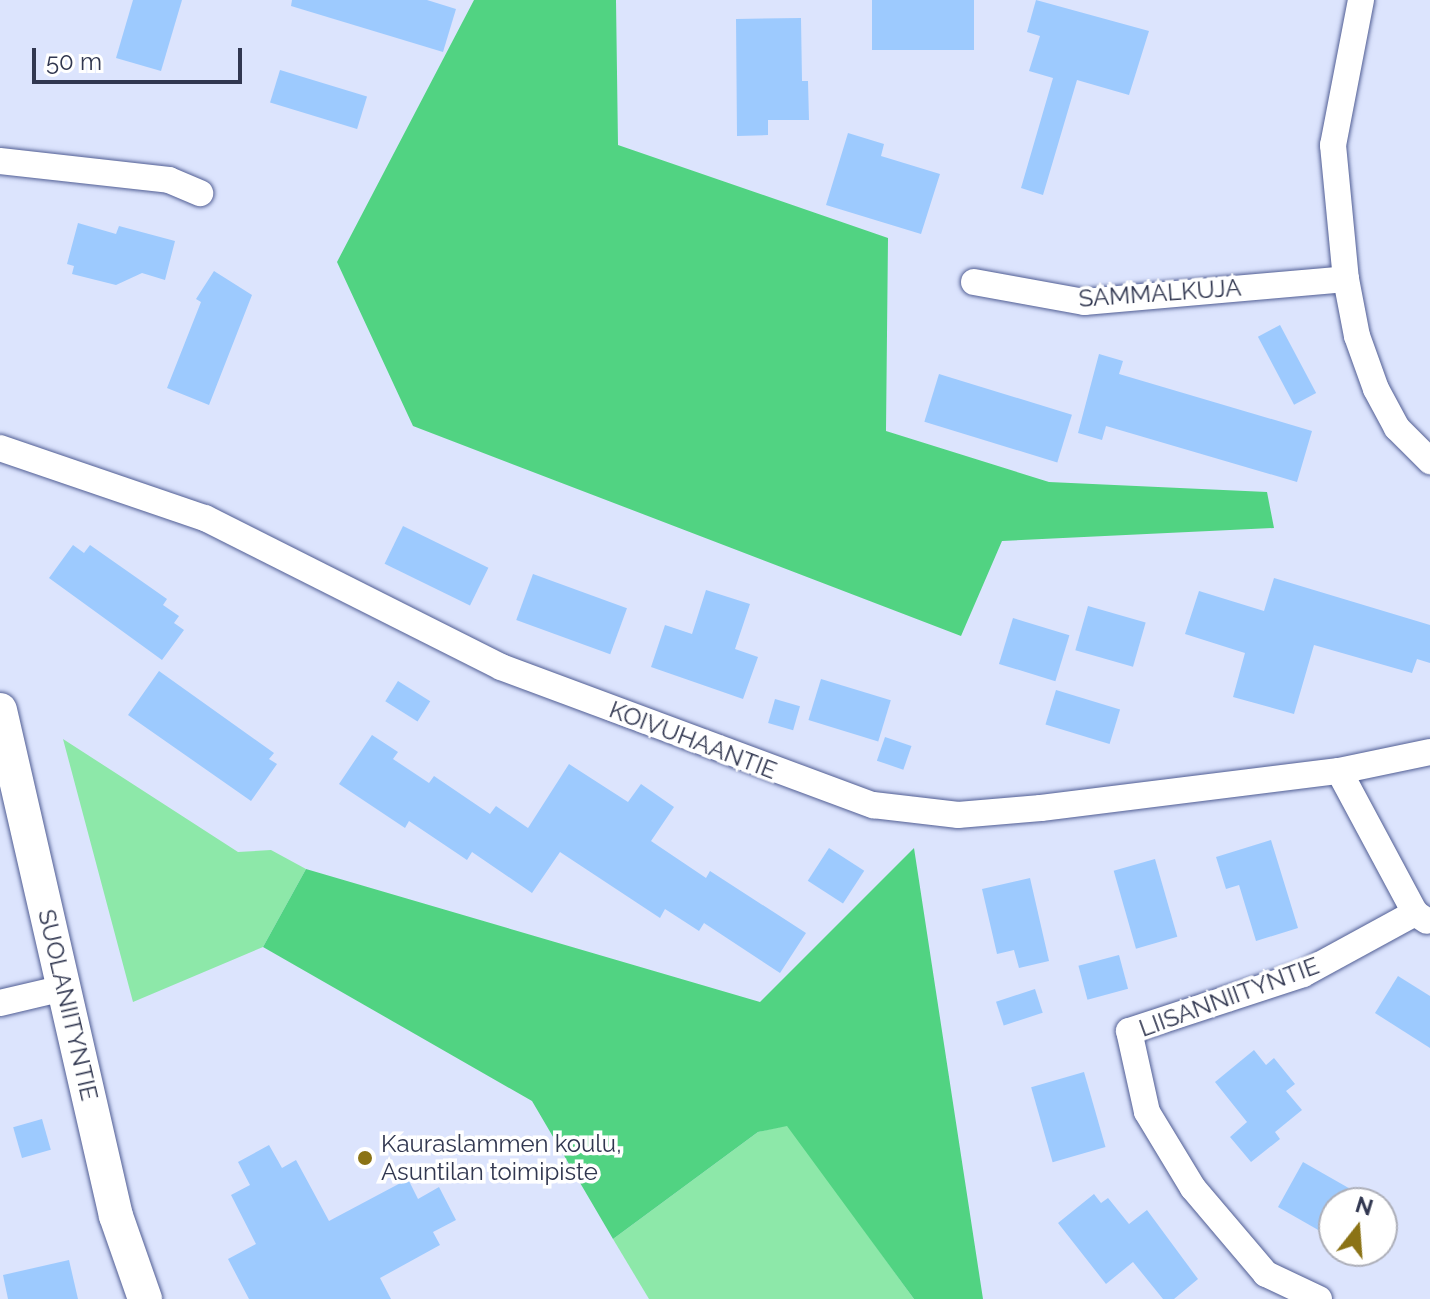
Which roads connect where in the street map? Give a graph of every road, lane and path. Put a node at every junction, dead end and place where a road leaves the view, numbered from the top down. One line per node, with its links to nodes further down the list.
1 (1361, 0): 4 (street)
2 (0, 161): 3 (street)
3 (200, 193)
4 (1346, 279): 5 (street, SAMMALKUJA); 7 (street)
5 (974, 282)
6 (0, 448): 10 (street, KOIVUHAANTIE)
7 (1430, 461)
8 (0, 710): 12 (street, SUOLANIITYNTIE)
9 (1430, 752): 10 (street, KOIVUHAANTIE)
10 (1339, 771): 11 (street)
11 (1422, 918): 15 (street, LIISANNIITYNTIE)
12 (64, 988): 13 (street); 14 (street, SUOLANIITYNTIE)
13 (0, 1003)
14 (145, 1299)
15 (1319, 1299)

